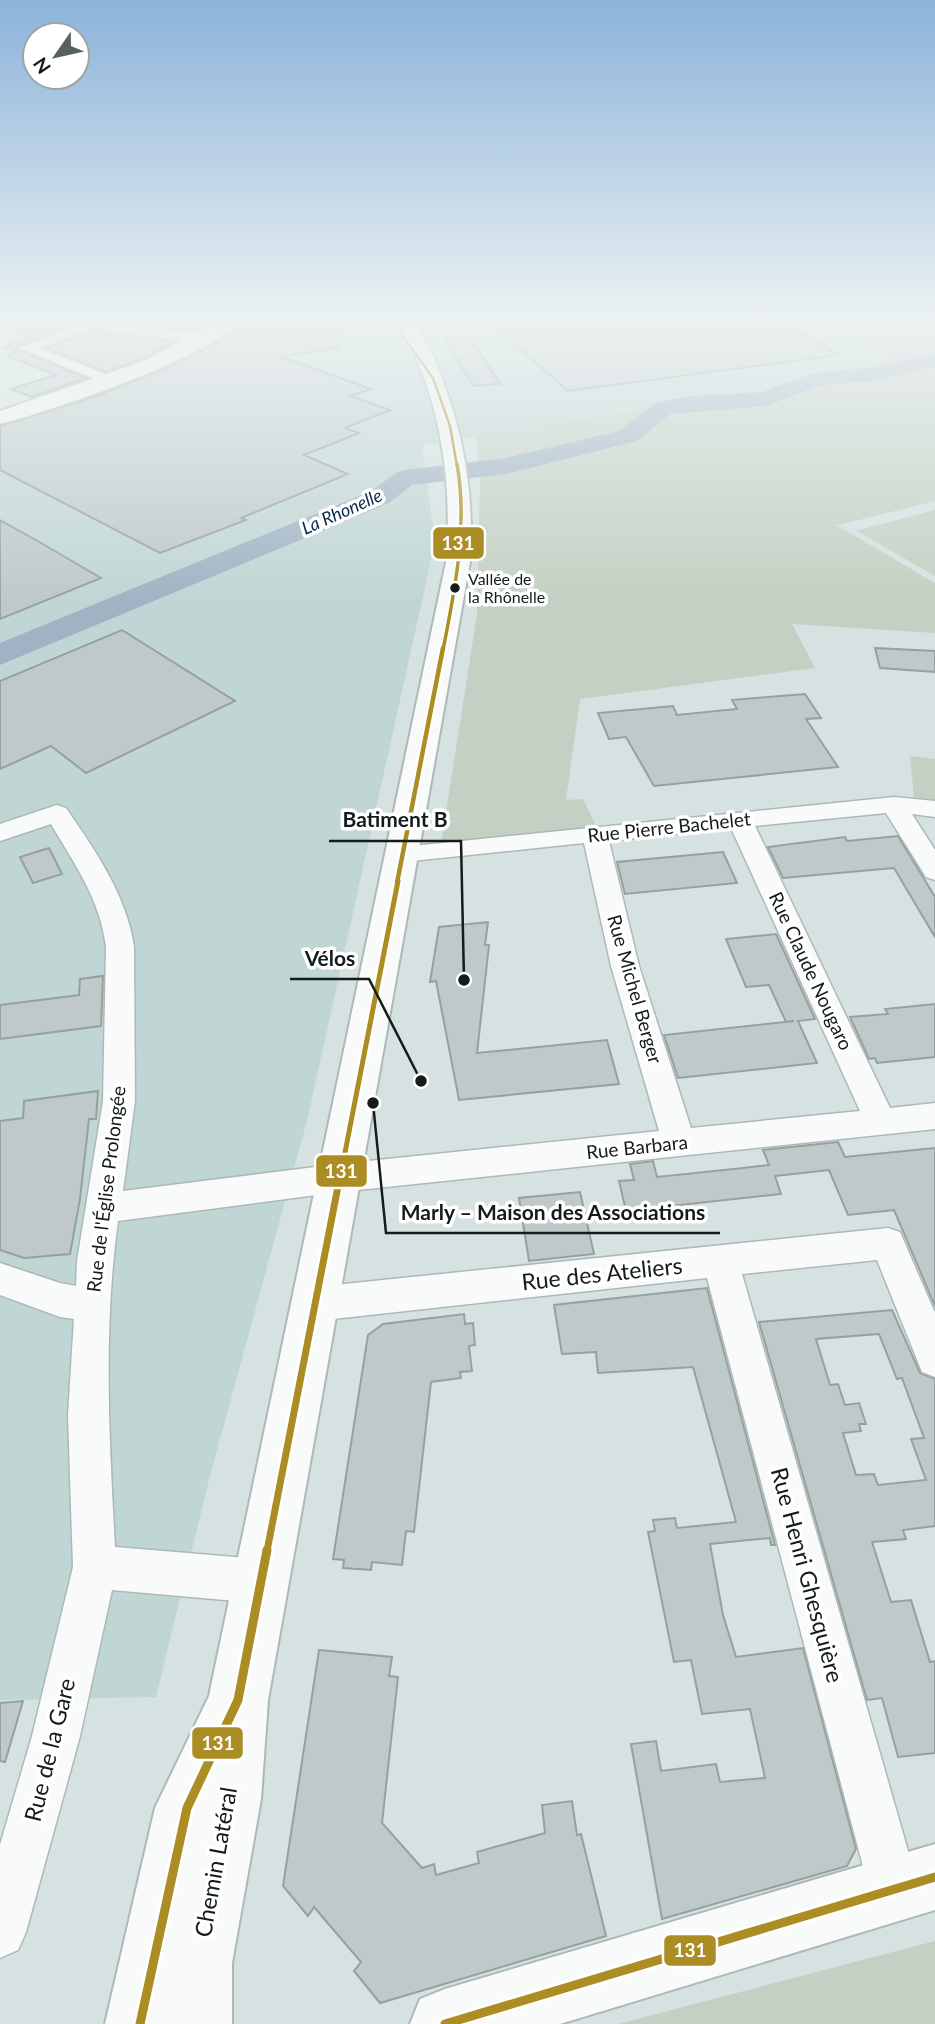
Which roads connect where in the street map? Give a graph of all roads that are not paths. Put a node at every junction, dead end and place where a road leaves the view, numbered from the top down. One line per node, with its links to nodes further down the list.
1 (446, 414): 7 (street, Chemin Latéral)
2 (894, 804): 3 (street, Rue Pierre Bachelet); 4 (street, Rue Pierre Bachelet); 8 (street)
3 (935, 810)
4 (740, 820): 6 (street, Rue Pierre Bachelet); 10 (street, Rue Claude Nougaro)
5 (0, 833): 13 (street, Rue de l'Église Prolongée)
6 (595, 835): 7 (street, Rue Pierre Bachelet); 11 (street, Rue Michel Berger)
7 (402, 854): 12 (street, Chemin Latéral)
8 (935, 871)
9 (935, 1116): 10 (street, Rue Barbara)
10 (881, 1122): 11 (street, Rue Barbara)
11 (679, 1142): 12 (street, Rue Barbara)
12 (340, 1178): 13 (street, Rue Barbara); 16 (street, Chemin Latéral)
13 (103, 1208): 17 (street, Rue de l'Église Prolongée)
14 (720, 1261): 16 (street, Rue des Ateliers); 18 (street, Rue des Ateliers); 22 (street, Rue Henri Ghesquière)
15 (0, 1279): 17 (street)
16 (315, 1304): 20 (street, Chemin Latéral)
17 (93, 1305): 19 (street, Rue de la Gare)
18 (935, 1359)
19 (95, 1566): 20 (street); 23 (street, Rue de la Gare)
20 (260, 1581): 21 (street, Chemin Latéral)
21 (238, 1700): 24 (street, Chemin Latéral); 25 (street, Chemin Latéral)
22 (915, 1883): 26 (street)
23 (0, 1932)
24 (140, 2024)
25 (197, 2024)
26 (445, 2024)

